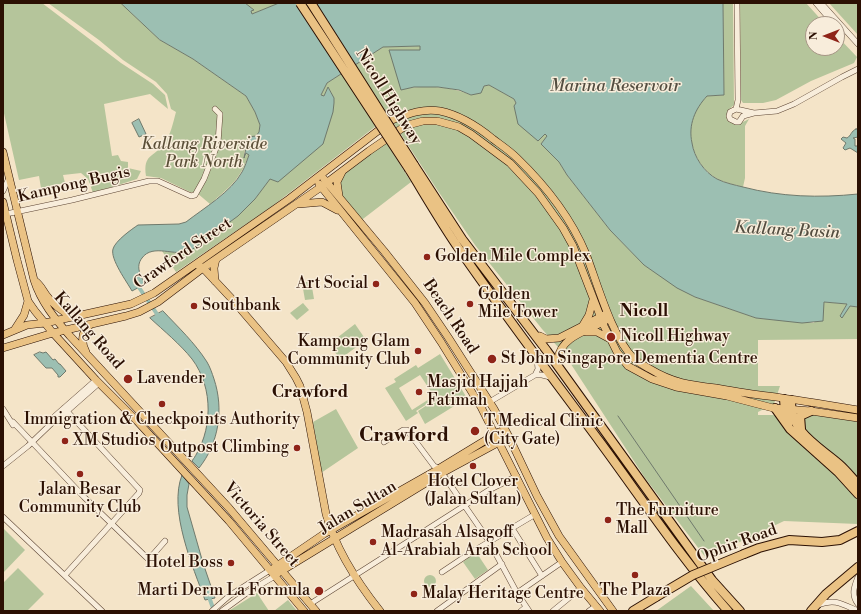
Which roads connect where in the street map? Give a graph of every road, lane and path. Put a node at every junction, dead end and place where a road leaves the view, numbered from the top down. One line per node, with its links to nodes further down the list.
1 (300, 3): 15 (highway, Nicoll Highway, bridge)
2 (311, 3): 15 (highway, Nicoll Highway, bridge)
3 (737, 3): 12 (street)
4 (816, 3): 6 (street)
5 (821, 3): 8 (street)
6 (827, 16)
7 (845, 35): 9 (street)
8 (858, 44)
9 (858, 49)
10 (858, 69): 13 (street)
11 (215, 109): 25 (street, Kampong Bugis)
12 (736, 109): 13 (street); 13 (street)
13 (754, 113)
14 (3, 152): 18 (main road, Kallang Road)
15 (411, 167): 32 (highway, Nicoll Highway); 50 (highway, Nicoll Highway)
16 (343, 170): 19 (main road, Crawford Street); 21 (main road); 33 (main road, Crawford Street)
17 (318, 177): 19 (main road, Beach Road); 31 (main road, Crawford Street); 35 (main road, Crawford Street)
18 (9, 178): 20 (street); 25 (main road, Kallang Road)
19 (324, 185): 21 (main road, Beach Road); 23 (main road, Crawford Street); 24 (main road, Beach Road)
20 (3, 190)
21 (341, 200): 24 (main road); 55 (main road, Beach Road)
22 (3, 202): 26 (main road, Kallang Road)
23 (295, 205): 24 (main road); 27 (main road, Crawford Street)
24 (339, 210): 56 (main road, Beach Road)
25 (16, 212): 26 (street, Kampong Bugis); 29 (main road, Kallang Road)
26 (6, 214): 34 (main road, Kallang Road)
27 (216, 259): 28 (main road, Crawford Street); 30 (main road)
28 (203, 268): 30 (main road); 31 (main road); 40 (main road, Crawford Street)
29 (34, 280): 36 (main road); 38 (main road, Kallang Road)
30 (216, 281): 90 (main road)
31 (155, 292): 36 (main road, Crawford Street)
32 (504, 296): 46 (highway); 75 (highway, Nicoll Highway)
33 (593, 299): 37 (main road, Crawford Street); 41 (main road)
34 (28, 301): 39 (main road, Kallang Road); 43 (main road)
35 (609, 315): 37 (main road); 57 (main road, Crawford Street)
36 (74, 317): 38 (main road, Crawford Street)
37 (601, 320): 41 (main road); 47 (main road, Crawford Street)
38 (57, 321): 39 (main road, Crawford Street); 42 (main road, Kallang Road)
39 (45, 323): 43 (main road, Crawford Street); 44 (main road, Kallang Road)
40 (90, 325): 42 (main road, Crawford Street); 49 (main road)
41 (583, 329): 46 (main road); 47 (main road); 51 (main road)
42 (64, 330): 44 (main road, Crawford Street); 49 (main road, Kallang Road)
43 (13, 331): 45 (main road, Crawford Street)
44 (53, 332): 48 (main road, Crawford Street); 54 (main road, Kallang Road)
45 (3, 335)
46 (540, 336): 51 (highway)
47 (610, 339): 60 (main road, Crawford Street)
48 (3, 348)
49 (88, 355): 78 (main road, Kallang Road)
50 (536, 356): 52 (street); 53 (highway, Nicoll Highway)
51 (558, 359): 75 (highway)
52 (535, 375): 53 (street); 58 (street)
53 (551, 377): 126 (highway, Nicoll Highway)
54 (97, 381): 62 (street); 80 (main road, Kallang Road)
55 (482, 390): 56 (main road); 58 (main road, Beach Road)
56 (474, 395): 59 (main road, Beach Road)
57 (788, 399): 63 (highway); 64 (main road, Crawford Street)
58 (490, 402): 59 (street); 68 (main road, Beach Road)
59 (481, 407): 70 (main road, Beach Road)
60 (775, 408): 63 (main road, Crawford Street); 69 (highway)
61 (3, 409): 67 (street)
62 (66, 409): 74 (street); 88 (street)
63 (788, 409): 65 (main road, Crawford Street); 69 (highway)
64 (858, 410)
65 (811, 411): 66 (main road, Crawford Street); 69 (highway)
66 (858, 418)
67 (13, 422): 74 (street); 74 (street)
68 (504, 429): 70 (main road, Jalan Sultan); 71 (main road, Beach Road)
69 (798, 432): 81 (highway); 82 (highway)
70 (495, 434): 73 (main road, Beach Road); 77 (main road, Jalan Sultan)
71 (508, 436): 73 (main road, Jalan Sultan); 83 (main road, Beach Road)
72 (384, 442): 77 (street)
73 (499, 442): 77 (main road, Jalan Sultan); 79 (main road, Beach Road)
74 (30, 444): 76 (street); 88 (street)
75 (615, 445): 127 (highway, Nicoll Highway)
76 (3, 466)
77 (439, 472): 85 (street); 90 (main road, Jalan Sultan); 92 (main road, Jalan Sultan)
78 (200, 476): 98 (main road, Victoria Street)
79 (517, 476): 84 (main road, Beach Road); 85 (street)
80 (194, 483): 100 (main road, Victoria Street)
81 (858, 484)
82 (858, 494)
83 (537, 496): 84 (main road); 124 (main road, Beach Road)
84 (527, 500): 86 (main road, Beach Road)
85 (464, 507): 94 (street); 102 (street)
86 (534, 515): 89 (street); 95 (main road, Beach Road)
87 (3, 517): 101 (street)
88 (112, 524): 93 (street); 101 (street)
89 (512, 528): 94 (street); 103 (street)
90 (330, 530): 92 (main road); 98 (main road, Jalan Sultan)
91 (858, 531): 125 (highway, Ophir Road, bridge)
92 (334, 539): 98 (main road, Jalan Sultan); 102 (main road)
93 (165, 541)
94 (489, 541): 96 (street); 99 (street)
95 (562, 562): 103 (street); 105 (main road, Beach Road)
96 (502, 564): 106 (street); 111 (street)
97 (858, 567): 113 (highway)
98 (280, 568): 100 (main road, Jalan Sultan); 108 (main road, Victoria Street)
99 (442, 572)
100 (272, 573): 107 (street, Jalan Sultan); 114 (street, Jalan Sultan); 118 (main road, Victoria Street)
101 (65, 575): 116 (street)
102 (355, 576): 108 (street); 115 (main road)
103 (542, 576): 106 (street)
104 (858, 577): 109 (street)
105 (581, 588): 110 (main road, Beach Road); 122 (street)
106 (517, 593): 112 (street)
107 (222, 602): 114 (street); 117 (street, Jalan Sultan)
108 (310, 604): 119 (main road, Victoria Street)
109 (858, 604)
110 (598, 608): 123 (street)
111 (443, 609): 120 (street)
112 (528, 609): 121 (street)
113 (813, 609): 128 (street)
114 (224, 610)
115 (377, 610)
116 (102, 611)
117 (212, 611)
118 (304, 611)
119 (316, 611)
120 (437, 611)
121 (521, 611)
122 (553, 611)
123 (589, 611)
124 (613, 611)
125 (633, 611)
126 (728, 611)
127 (740, 611)
128 (858, 611)

